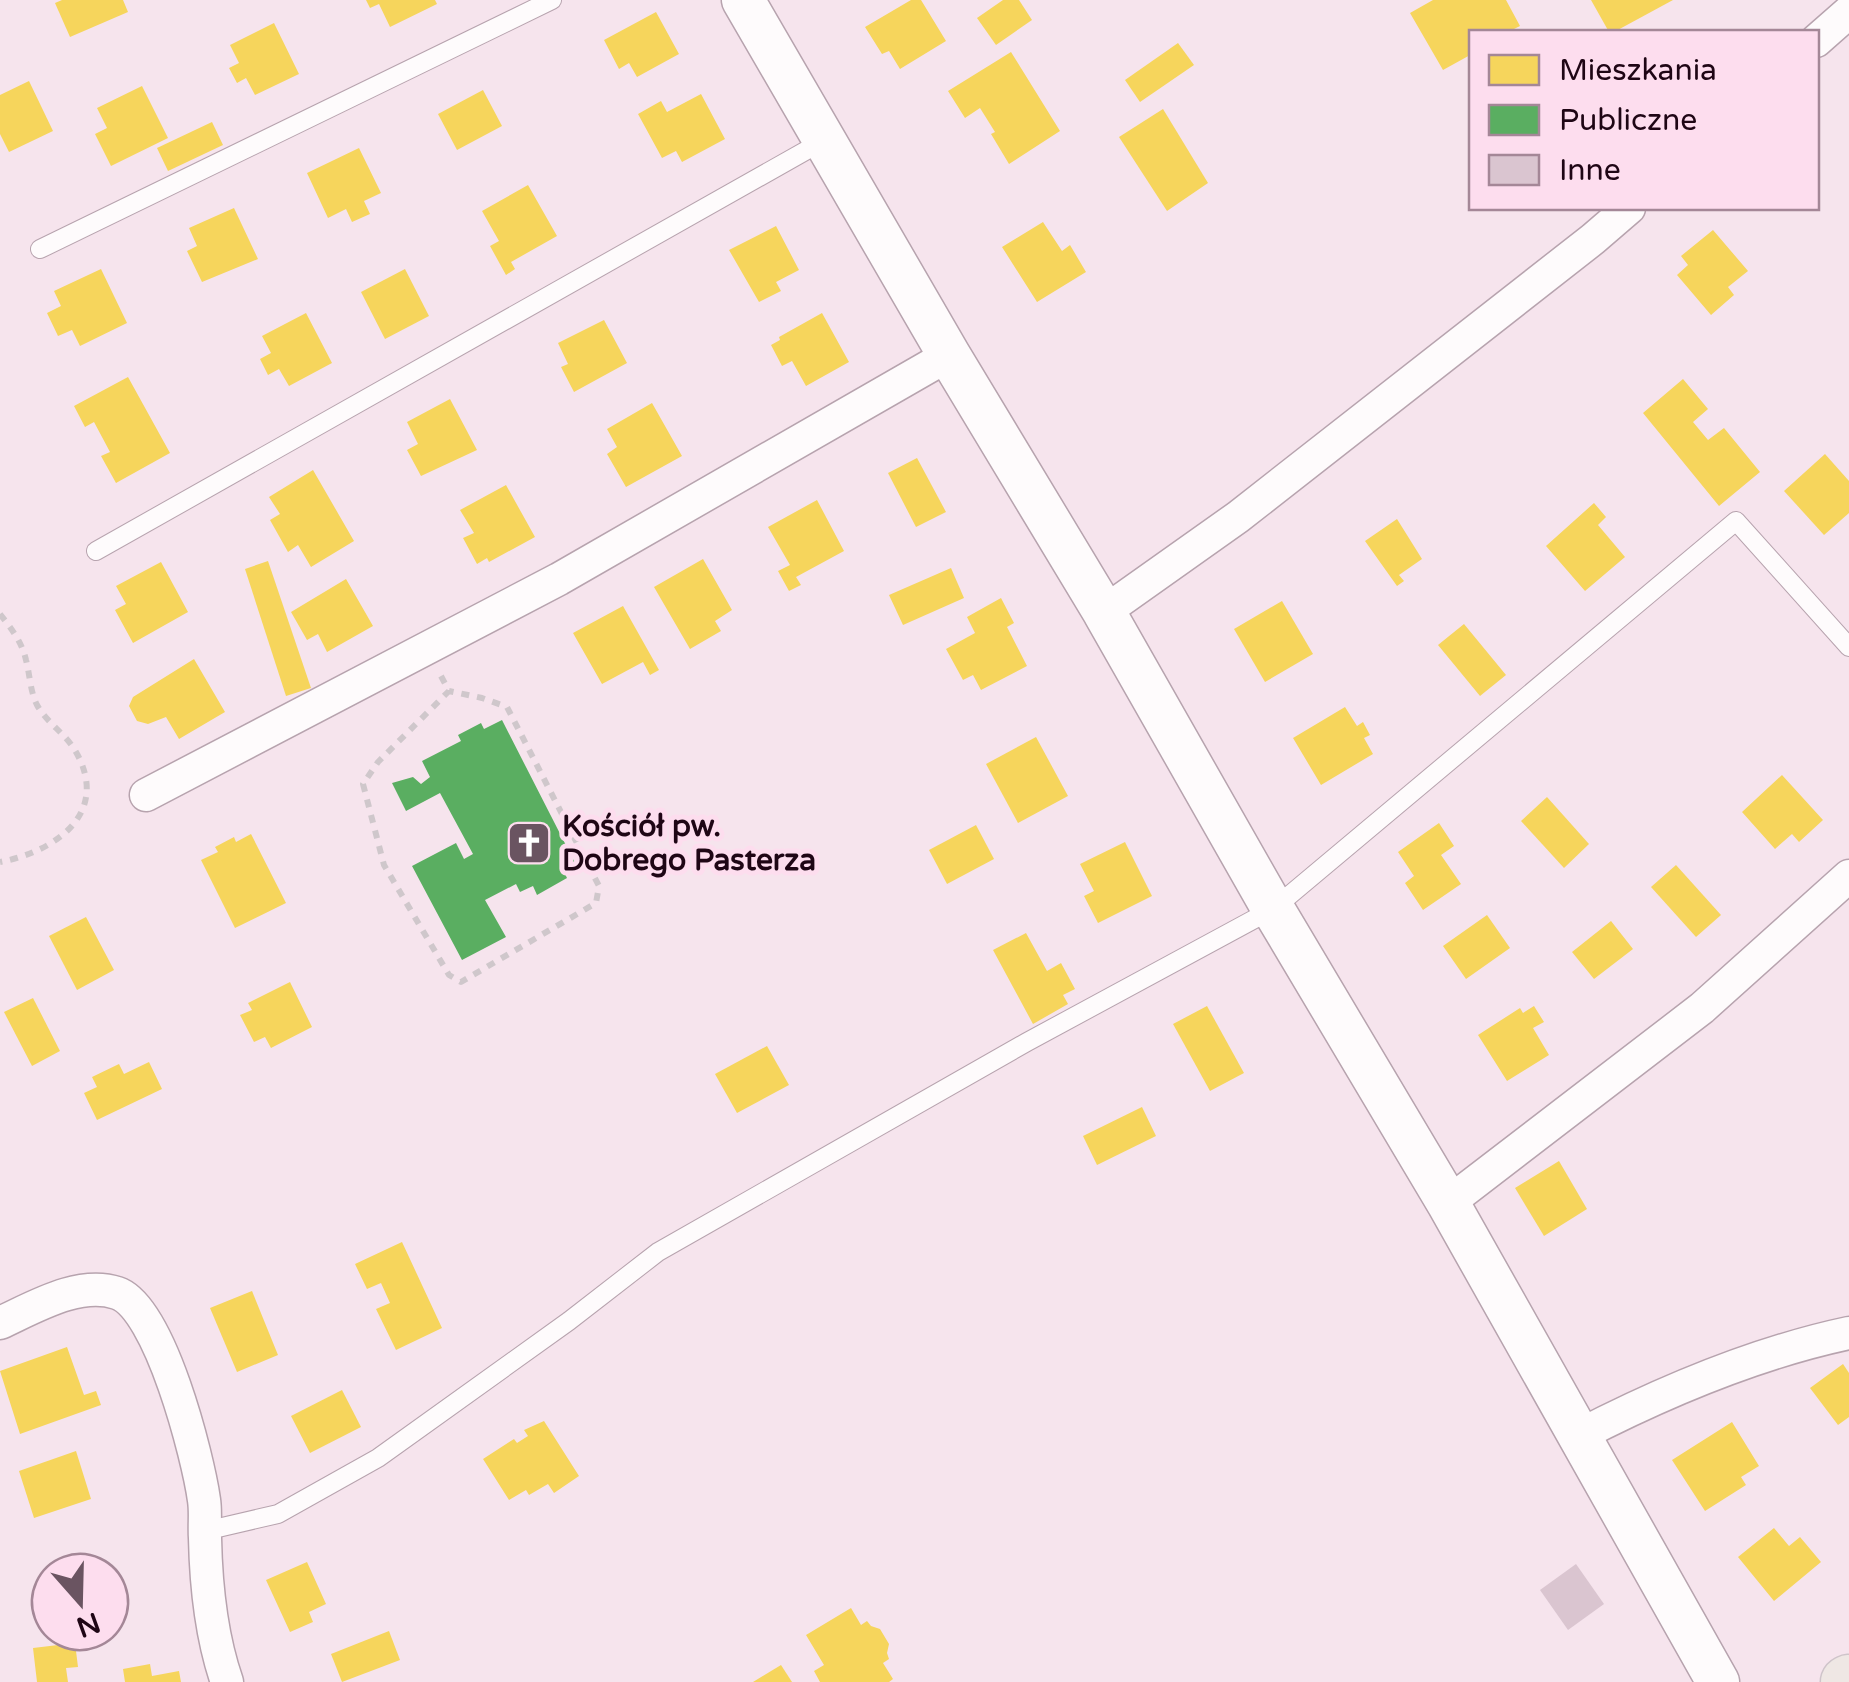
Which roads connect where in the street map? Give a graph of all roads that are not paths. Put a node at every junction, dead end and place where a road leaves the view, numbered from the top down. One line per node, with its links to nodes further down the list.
1 (552, 0): 7 (lane)
2 (743, 0): 5 (street)
3 (1849, 12): 4 (street)
4 (1819, 38)
5 (824, 141): 8 (street); 9 (lane)
6 (1627, 210): 10 (street)
7 (40, 249)
8 (949, 355): 10 (street); 12 (street)
9 (96, 551)
10 (1104, 612): 14 (street)
11 (1849, 647): 14 (lane)
12 (146, 795)
13 (1849, 876): 15 (street)
14 (1274, 909): 15 (street); 19 (lane)
15 (1448, 1203): 18 (street)
16 (0, 1323): 19 (street)
17 (1849, 1333): 18 (street)
18 (1578, 1436): 21 (street)
19 (205, 1530): 20 (street)
20 (227, 1682)
21 (1718, 1682)

